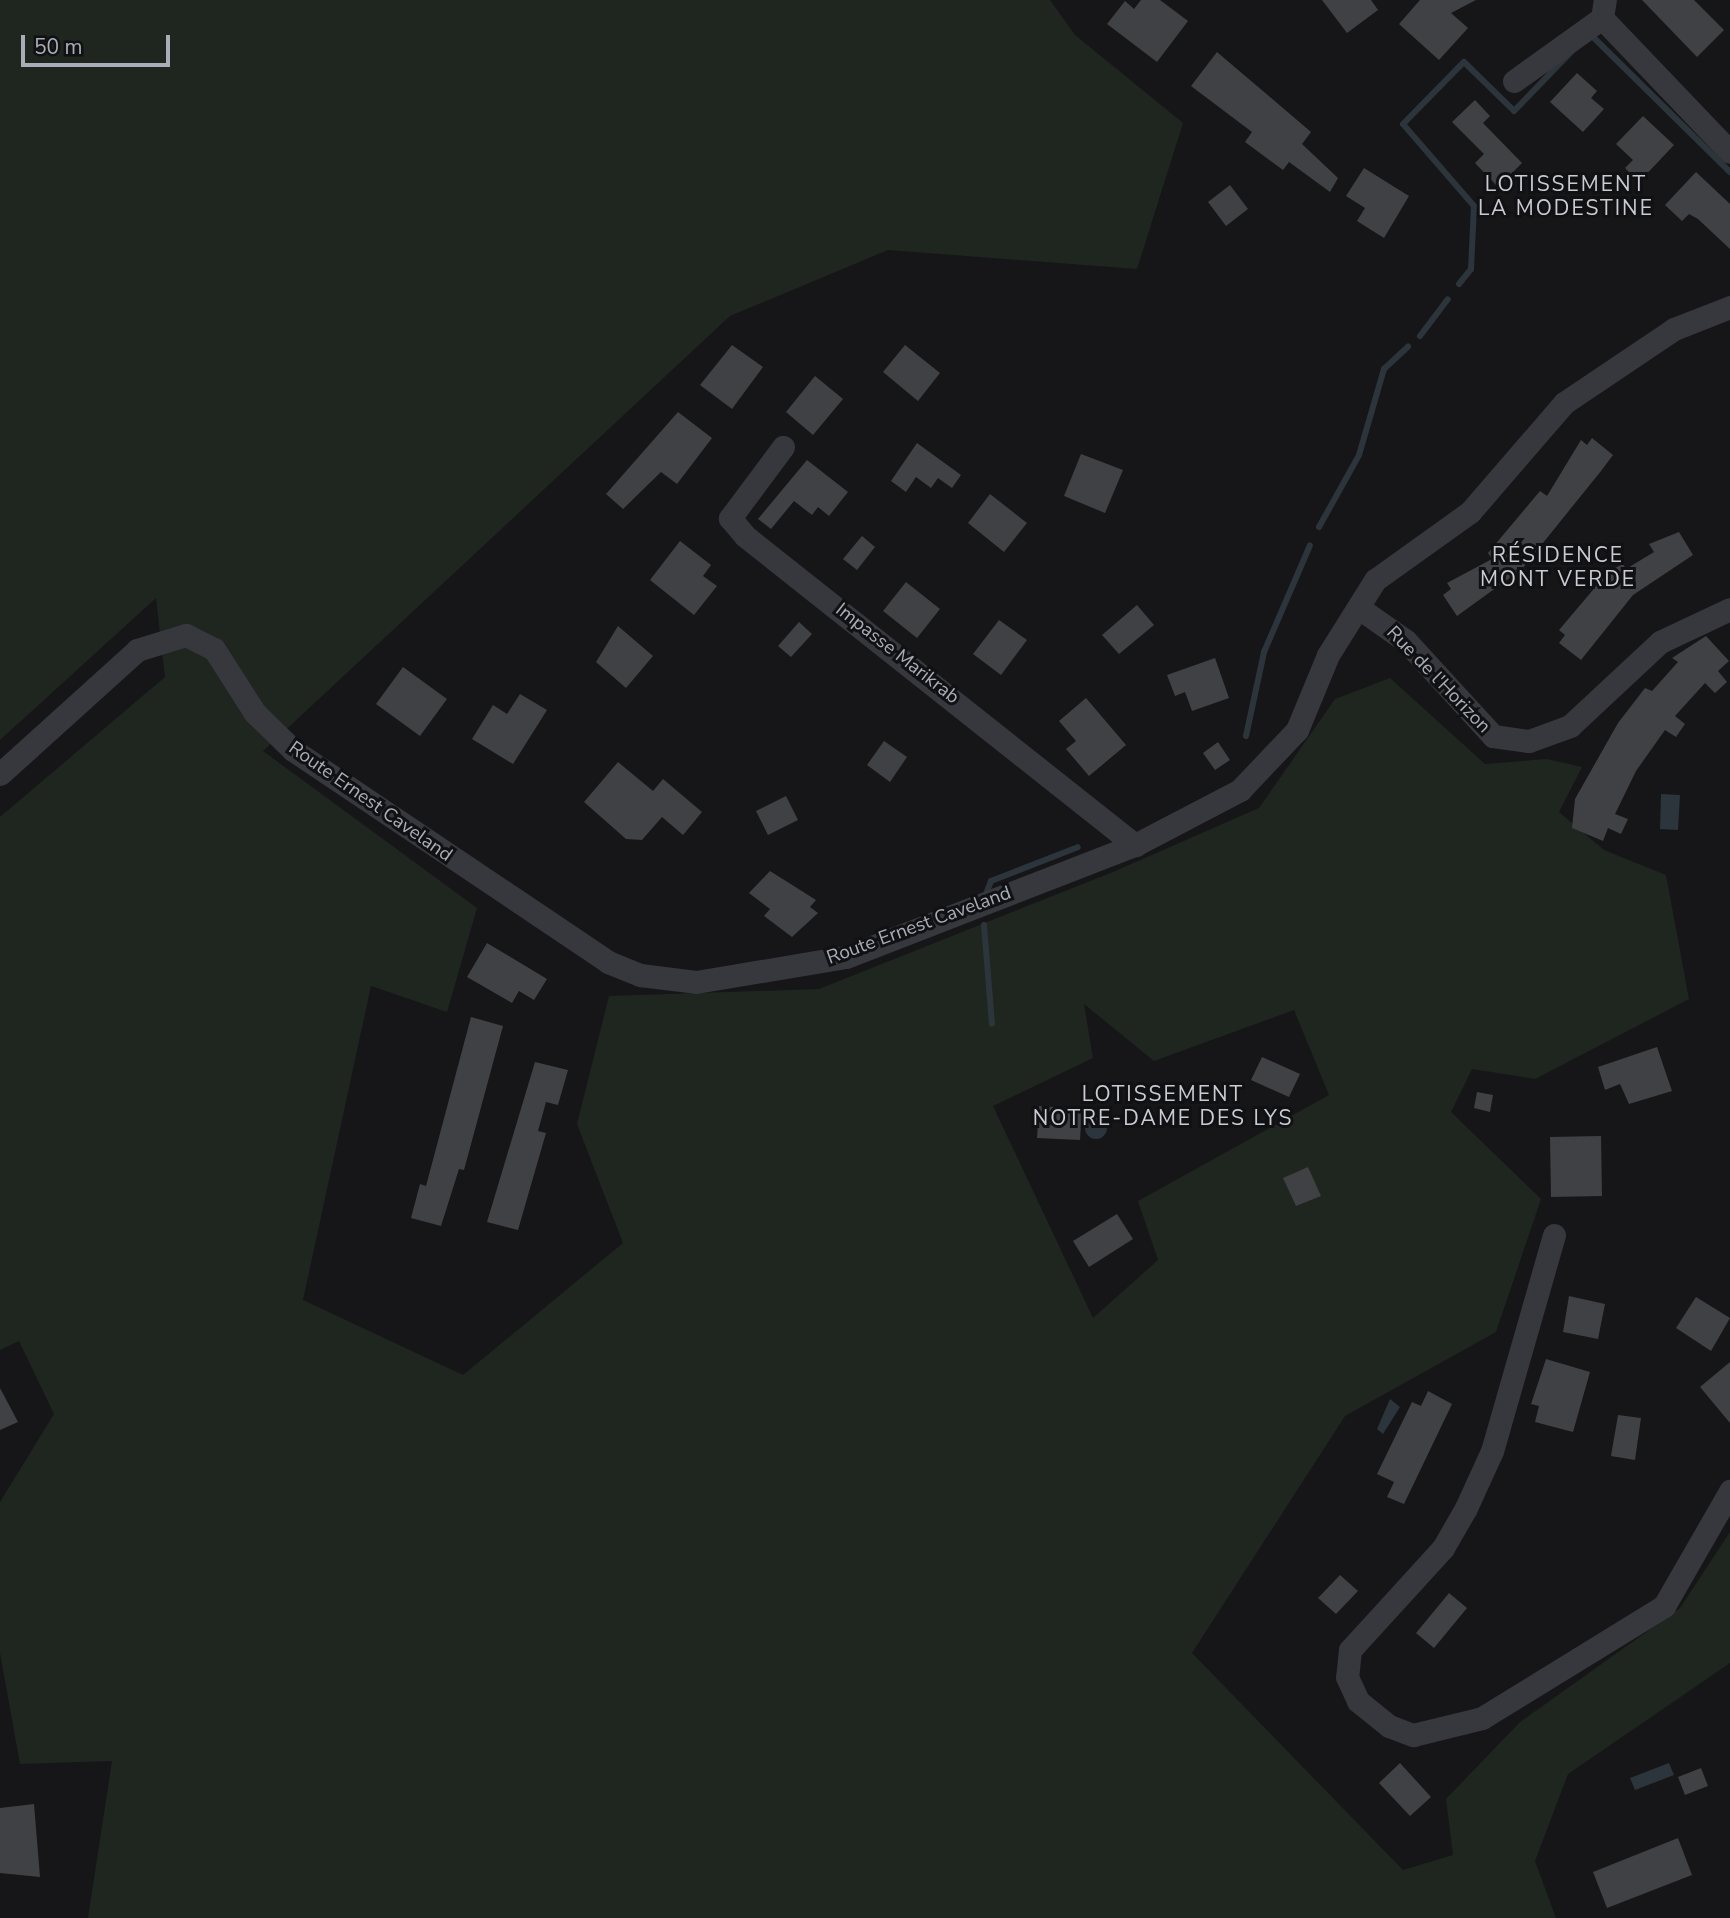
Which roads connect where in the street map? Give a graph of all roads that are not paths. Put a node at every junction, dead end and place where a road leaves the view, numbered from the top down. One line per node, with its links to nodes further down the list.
1 (1603, 9): 2 (street); 3 (street)
2 (1514, 81)
3 (1730, 152)
4 (1730, 307): 6 (street, Route Ernest Caveland)
5 (783, 447): 9 (street, Impasse Marikrab)
6 (1359, 608): 7 (street, Rue de l'Horizon); 9 (street, Route Ernest Caveland)
7 (1730, 609)
8 (0, 774): 9 (street, Route Ernest Caveland)
9 (1135, 845)
10 (1554, 1235): 11 (street)
11 (1730, 1491)

